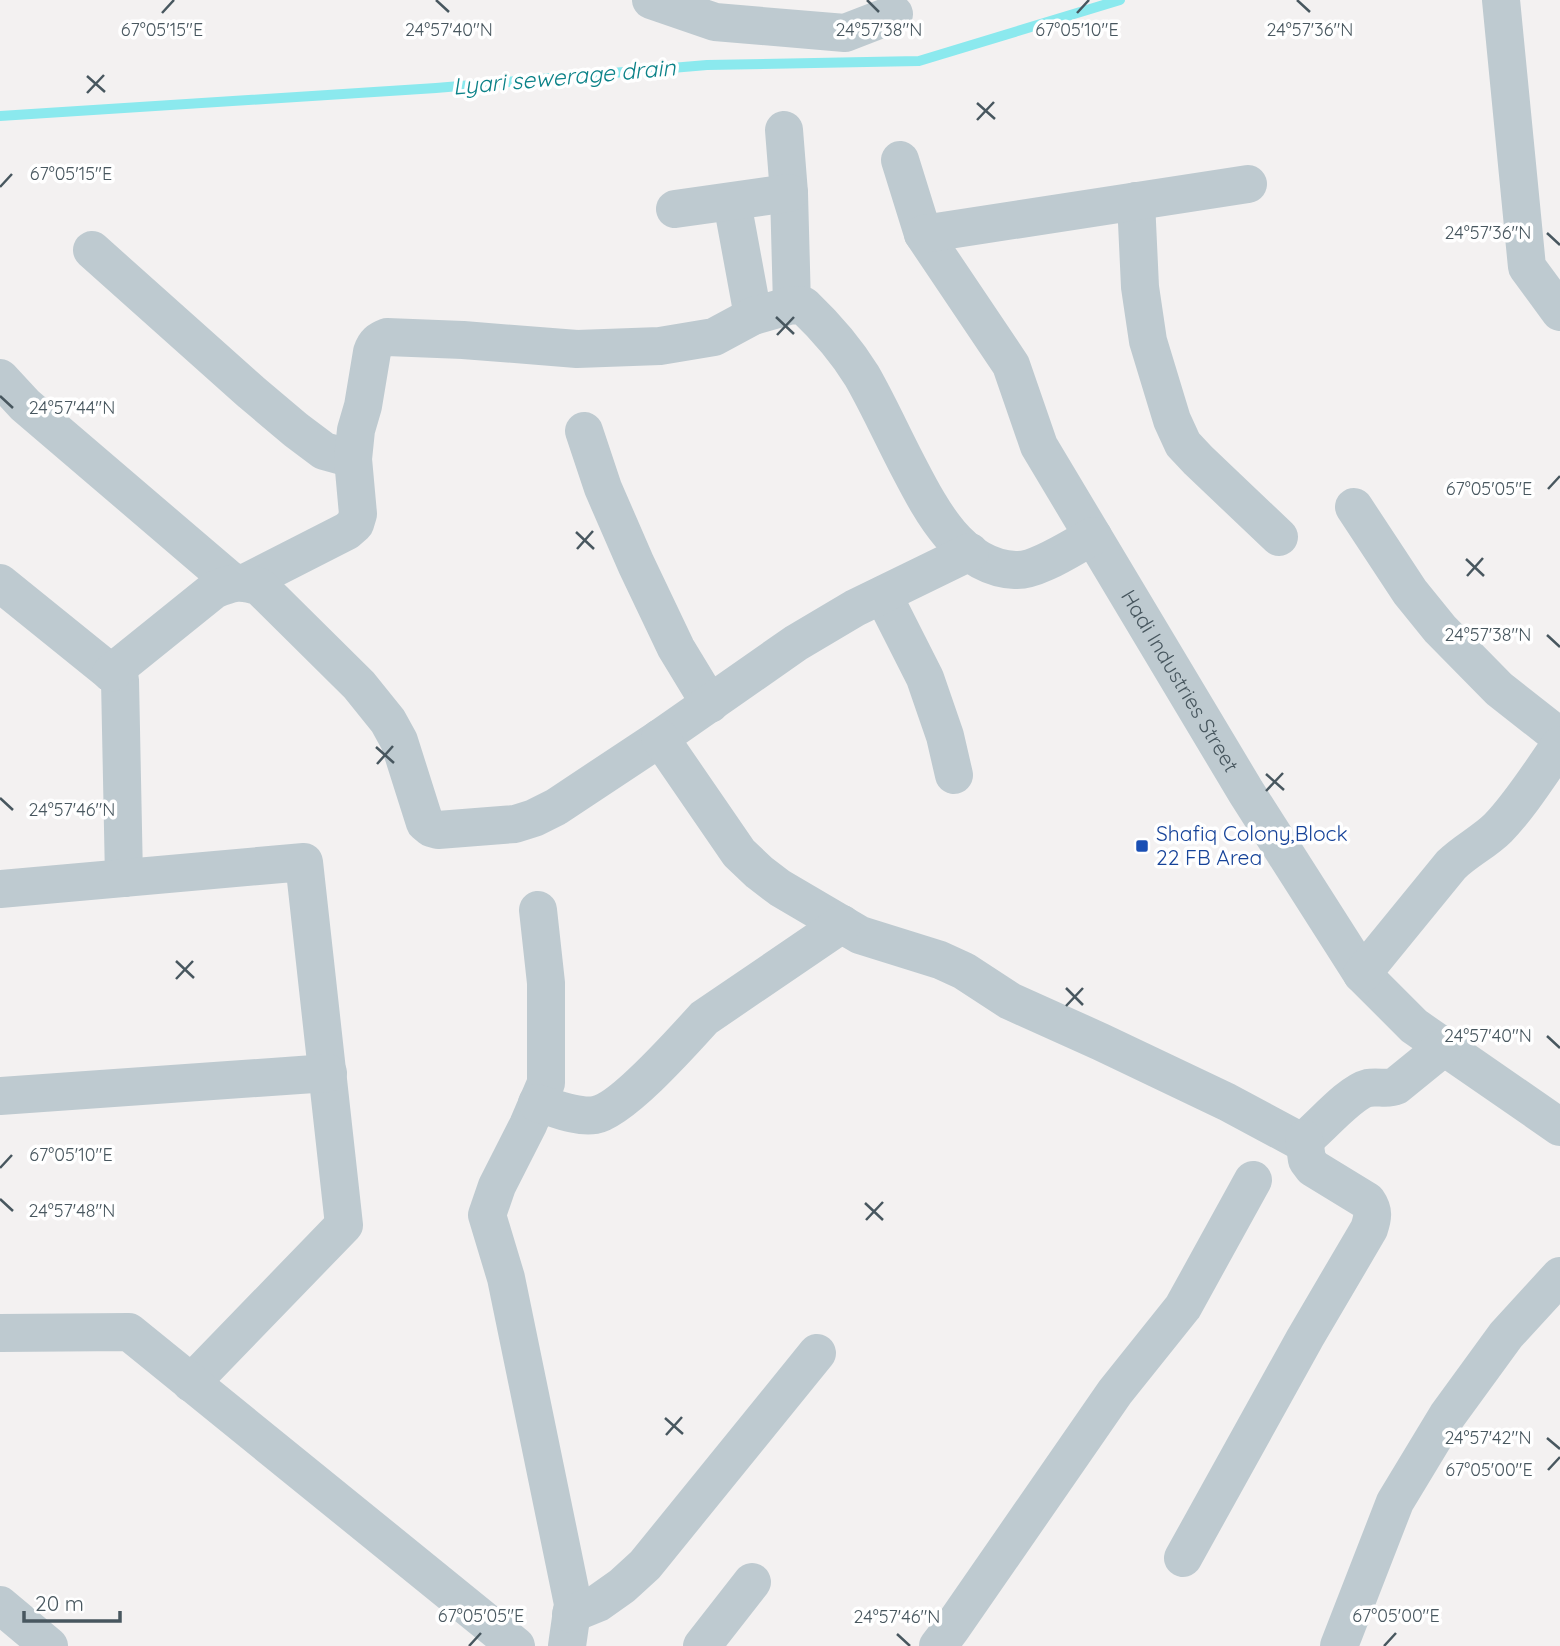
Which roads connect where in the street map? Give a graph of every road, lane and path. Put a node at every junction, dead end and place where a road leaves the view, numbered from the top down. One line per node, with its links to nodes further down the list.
1 (651, 0): 3 (street)
2 (1501, 0): 14 (street)
3 (894, 13)
4 (784, 130): 7 (street)
5 (900, 160): 11 (street, Hadi Industries Street)
6 (1248, 184): 8 (street)
7 (789, 193): 9 (street); 13 (street)
8 (1136, 201): 11 (street); 21 (street)
9 (732, 202): 10 (street); 15 (street)
10 (675, 208)
11 (923, 234): 20 (street, Hadi Industries Street)
12 (92, 250): 18 (street)
13 (792, 305): 15 (street); 22 (street)
14 (1560, 312)
15 (753, 316): 18 (street)
16 (0, 378): 23 (street)
17 (584, 431): 27 (street)
18 (353, 459): 23 (street)
19 (1354, 507): 28 (street)
20 (1093, 536): 22 (street); 36 (street, Hadi Industries Street)
21 (1279, 537)
22 (970, 552): 25 (street)
23 (240, 582): 26 (street); 29 (street)
24 (0, 583): 26 (street)
25 (883, 594): 27 (street); 31 (street)
26 (111, 673): 32 (street)
27 (710, 704): 29 (street)
28 (1560, 737)
29 (660, 738): 35 (street)
30 (1560, 745): 36 (street)
31 (954, 775)
32 (124, 878): 33 (street); 38 (street)
33 (0, 889)
34 (538, 910): 40 (street)
35 (842, 924): 40 (street); 42 (street)
36 (1362, 974): 37 (street, Hadi Industries Street)
37 (1444, 1046): 41 (street, Hadi Industries Street); 42 (street)
38 (328, 1073): 39 (street); 47 (street)
39 (0, 1096)
40 (537, 1103): 51 (street)
41 (1560, 1127)
42 (1304, 1139): 48 (street)
43 (1253, 1180): 55 (street)
44 (1560, 1276): 56 (street)
45 (0, 1333): 47 (street)
46 (817, 1353): 51 (street)
47 (191, 1383): 53 (street)
48 (1183, 1558)
49 (752, 1583): 54 (street)
50 (0, 1605): 52 (street)
51 (569, 1630)
52 (49, 1646)
53 (516, 1646)
54 (702, 1646)
55 (938, 1646)
56 (1339, 1646)

